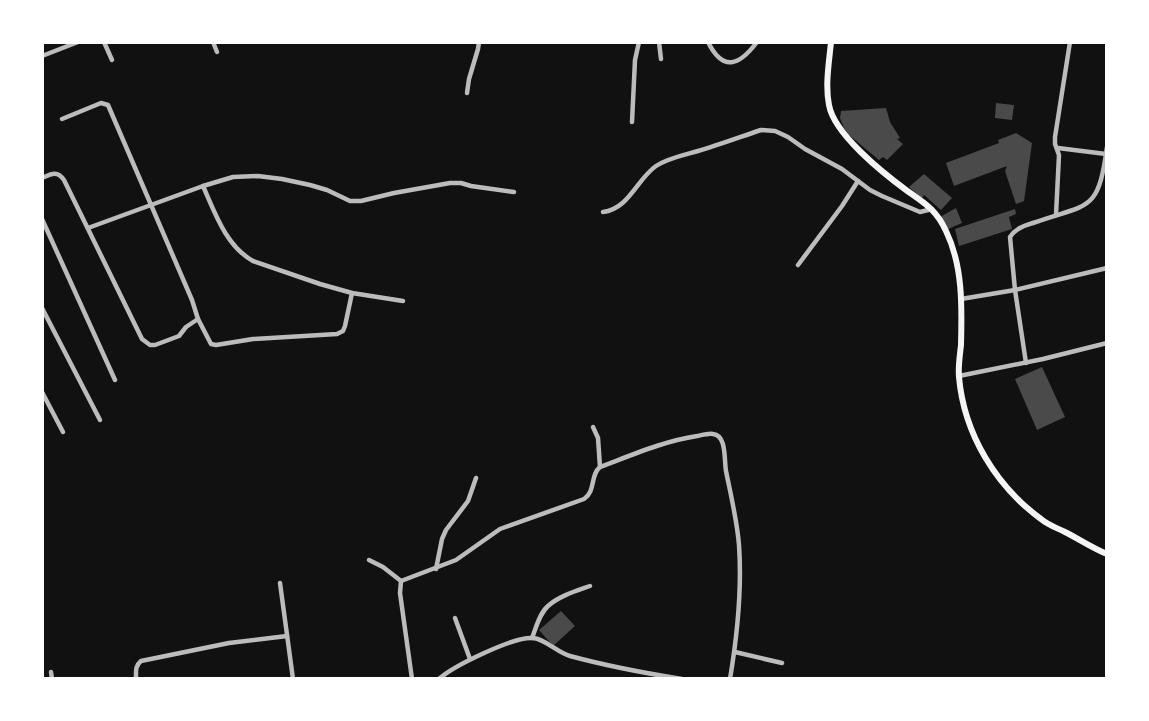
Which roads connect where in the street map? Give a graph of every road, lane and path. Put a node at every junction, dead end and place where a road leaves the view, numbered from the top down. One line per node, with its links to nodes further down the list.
1 (78, 42): 12 (street)
2 (104, 42): 14 (street)
3 (213, 42): 11 (street)
4 (479, 42): 15 (street)
5 (639, 42): 17 (street)
6 (659, 42): 13 (street)
7 (708, 42): 8 (street)
8 (757, 42)
9 (831, 42): 26 (main road)
10 (1070, 42): 19 (street)
11 (217, 52)
12 (42, 55)
13 (662, 59)
14 (112, 60)
15 (467, 93)
16 (62, 119): 25 (street)
17 (632, 122)
18 (1107, 147): 20 (street)
19 (1058, 148): 20 (street); 28 (street)
20 (1106, 153): 28 (street)
21 (42, 178): 30 (street)
22 (858, 181): 26 (street); 27 (street); 31 (street)
23 (203, 186): 24 (street); 25 (street); 34 (street)
24 (514, 192)
25 (150, 204): 30 (street); 38 (street)
26 (933, 209): 35 (main road)
27 (603, 212)
28 (1056, 215): 33 (street)
29 (42, 219): 42 (street)
30 (88, 228): 38 (street)
31 (798, 265)
32 (1107, 268): 33 (street)
33 (1015, 289): 35 (street); 40 (street)
34 (352, 293): 36 (street); 38 (street)
35 (961, 299): 41 (main road)
36 (403, 301)
37 (42, 308): 44 (street)
38 (198, 319)
39 (1107, 343): 40 (street)
40 (1026, 363): 41 (street)
41 (959, 376): 49 (main road)
42 (115, 380)
43 (42, 392): 46 (street)
44 (100, 420)
45 (593, 426): 47 (street)
46 (63, 432)
47 (600, 467): 51 (street); 58 (street)
48 (476, 478): 51 (street)
49 (1107, 554)
50 (369, 560): 52 (street)
51 (436, 569): 52 (street)
52 (401, 581): 66 (street)
53 (280, 583): 56 (street)
54 (590, 586): 57 (street)
55 (455, 618): 59 (street)
56 (288, 636): 64 (street); 65 (street)
57 (532, 638): 59 (street); 62 (street)
58 (734, 652): 60 (street); 69 (street)
59 (470, 659): 67 (street)
60 (782, 663)
61 (51, 672): 63 (street)
62 (647, 676): 68 (street)
63 (51, 679)
64 (136, 679)
65 (293, 679)
66 (412, 679)
67 (439, 679)
68 (681, 679)
69 (730, 679)

